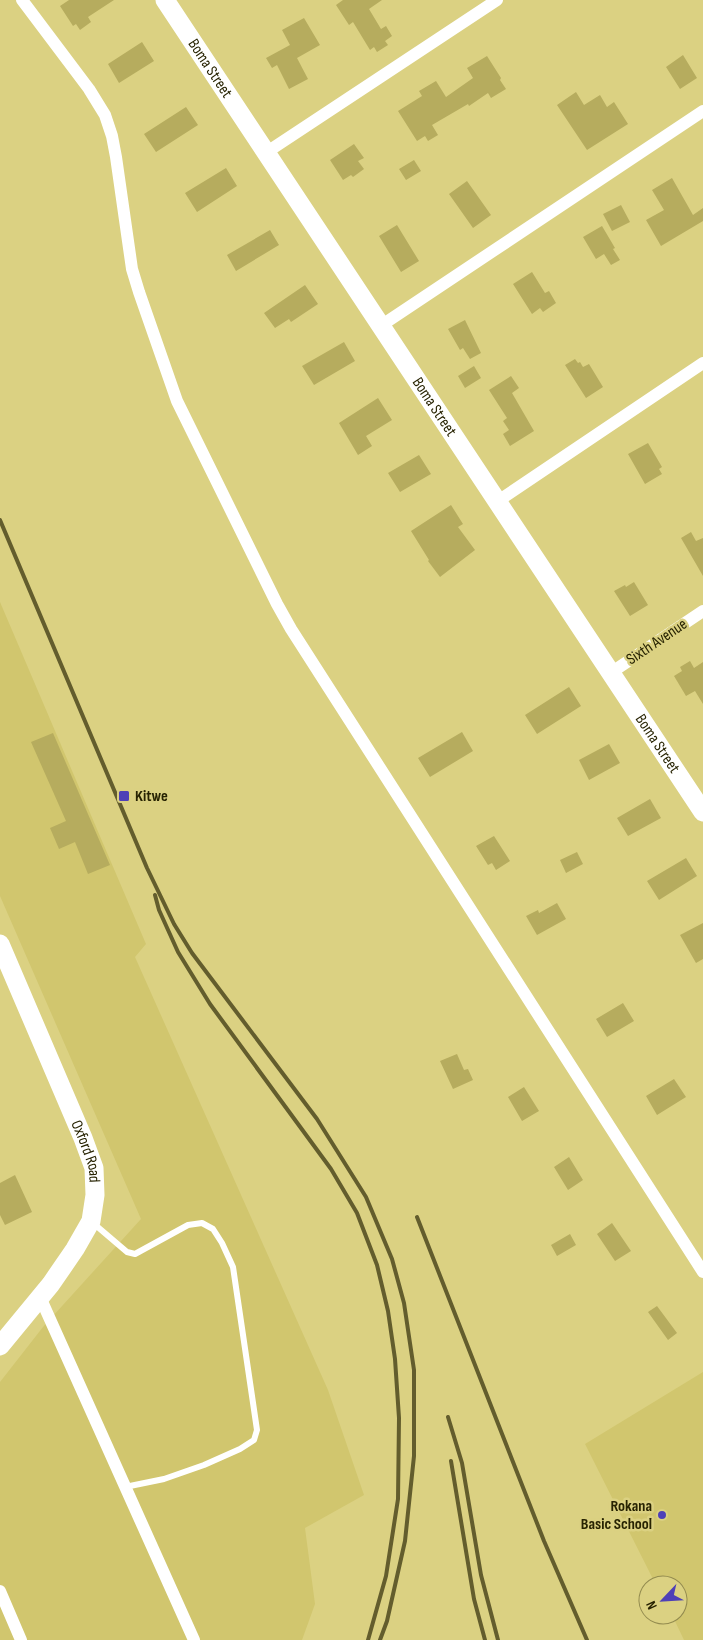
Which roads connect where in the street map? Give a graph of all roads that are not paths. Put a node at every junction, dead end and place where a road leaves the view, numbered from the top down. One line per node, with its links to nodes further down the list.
1 (22, 0): 14 (street)
2 (165, 0): 5 (street, Boma Street)
3 (496, 0): 5 (street)
4 (703, 111): 6 (street)
5 (267, 152): 6 (street, Boma Street)
6 (382, 325): 8 (street, Boma Street)
7 (703, 363): 8 (street)
8 (498, 501): 10 (street, Boma Street)
9 (703, 611): 10 (street, Sixth Avenue)
10 (612, 672): 11 (street, Boma Street)
11 (703, 812)
12 (0, 944): 13 (street, Oxford Road)
13 (91, 1221): 15 (street, Oxford Road); 17 (lane)
14 (703, 1272)
15 (40, 1297): 16 (street, Oxford Road); 17 (street)
16 (0, 1346)
17 (125, 1487): 20 (street)
18 (0, 1591): 19 (street)
19 (21, 1640)
20 (194, 1640)

